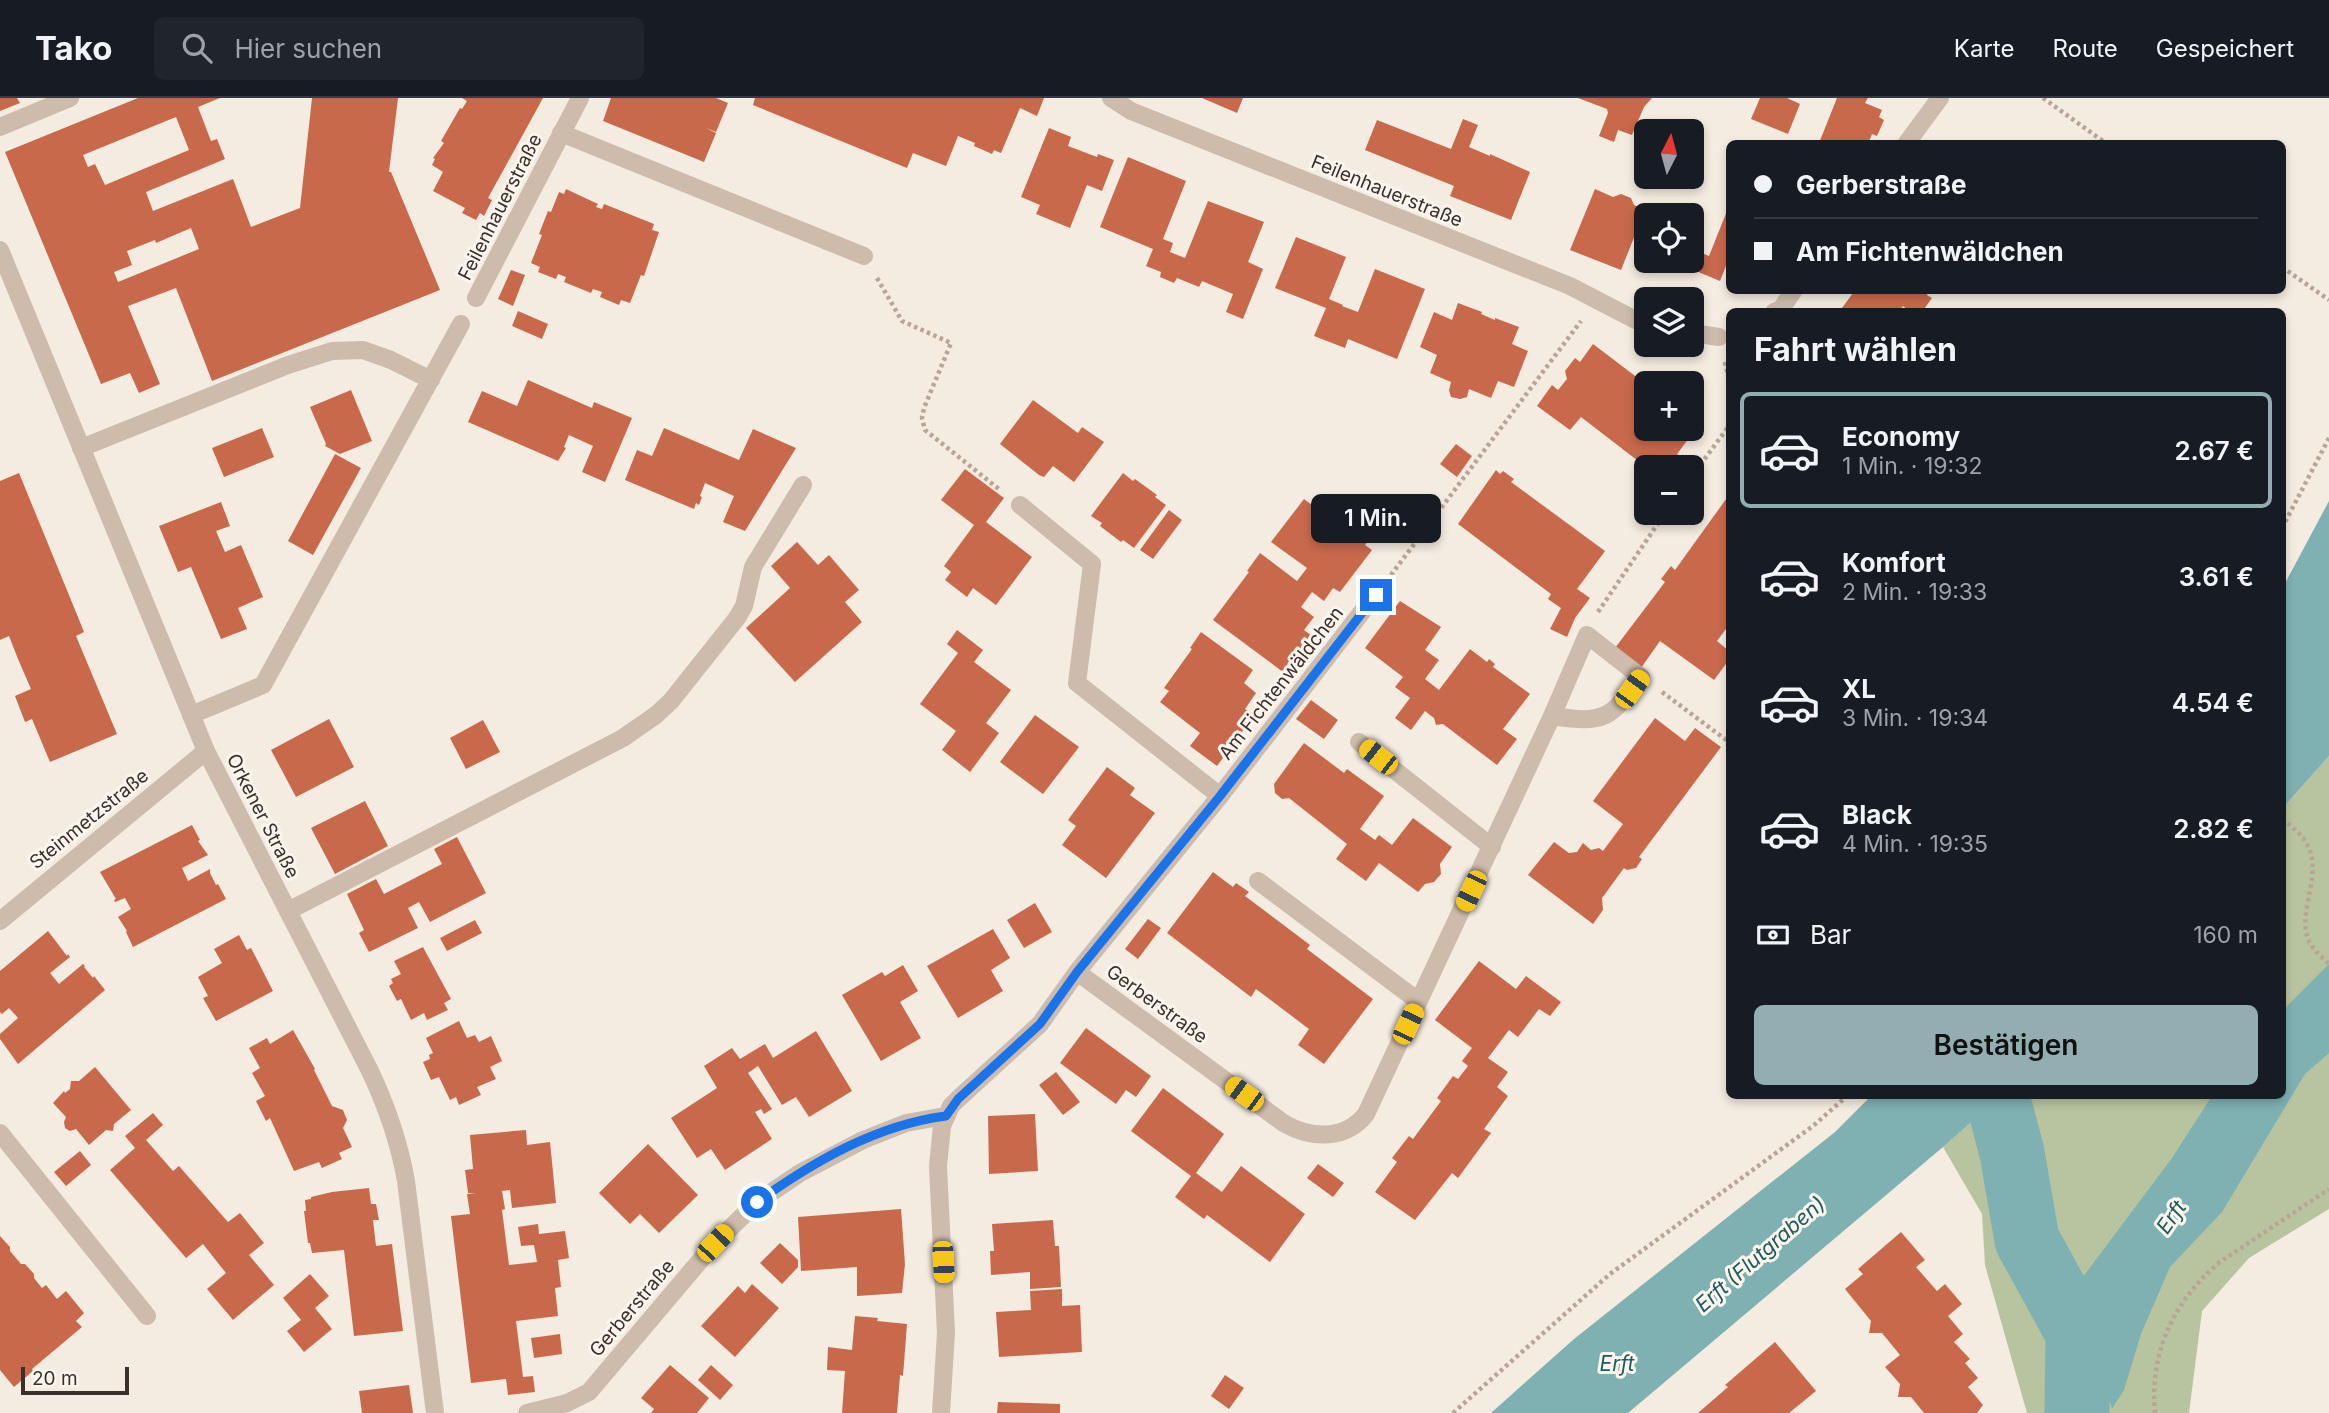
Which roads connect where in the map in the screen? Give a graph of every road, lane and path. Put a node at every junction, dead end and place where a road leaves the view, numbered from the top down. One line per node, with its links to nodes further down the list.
1 (70, 98): 6 (street)
2 (580, 98): 7 (street, Feilenhauerstraße)
3 (1111, 98): 14 (street, Feilenhauerstraße)
4 (1940, 98): 8 (street)
5 (2043, 98): 9 (path)
6 (0, 127)
7 (561, 133): 11 (street); 13 (street, Feilenhauerstraße)
8 (1909, 140)
9 (2102, 140)
10 (0, 250): 23 (street, Orkener Straße)
11 (864, 256): 26 (path)
12 (2286, 270): 15 (path)
13 (476, 298)
14 (1597, 300): 16 (street, Feilenhauerstraße); 29 (path)
15 (2329, 300)
16 (1634, 319)
17 (461, 324): 20 (street)
18 (1704, 334): 19 (street)
19 (1724, 335)
20 (431, 380): 23 (street); 32 (street)
21 (1726, 430): 24 (path)
22 (2329, 438): 27 (path)
23 (81, 448): 32 (street, Orkener Straße)
24 (1704, 460)
25 (803, 485): 41 (street)
26 (1020, 505): 37 (street)
27 (2286, 520)
28 (1657, 525): 30 (path)
29 (1376, 595): 37 (street, Am Fichtenwäldchen)
30 (1587, 635): 31 (street); 33 (street, Gerberstraße)
31 (1641, 677): 33 (street); 34 (path)
32 (191, 715): 36 (street, Orkener Straße)
33 (1552, 716): 39 (street, Gerberstraße)
34 (1726, 740)
35 (1359, 742): 39 (street)
36 (206, 751): 41 (street, Orkener Straße); 42 (street, Steinmetzstraße)
37 (1220, 796): 44 (street, Am Fichtenwäldchen)
38 (2286, 823): 43 (path)
39 (1492, 847): 45 (street, Gerberstraße)
40 (1258, 881): 45 (street)
41 (288, 911): 51 (street, Orkener Straße)
42 (0, 920)
43 (2329, 964)
44 (1077, 972): 45 (street, Gerberstraße); 47 (street, Gerberstraße)
45 (1418, 1001)
46 (1844, 1099): 54 (path)
47 (946, 1116): 52 (street, Gerberstraße); 53 (street)
48 (0, 1133): 50 (street)
49 (2329, 1189): 55 (path)
50 (147, 1317)
51 (435, 1413)
52 (527, 1413)
53 (941, 1413)
54 (1453, 1413)
55 (2155, 1413)

